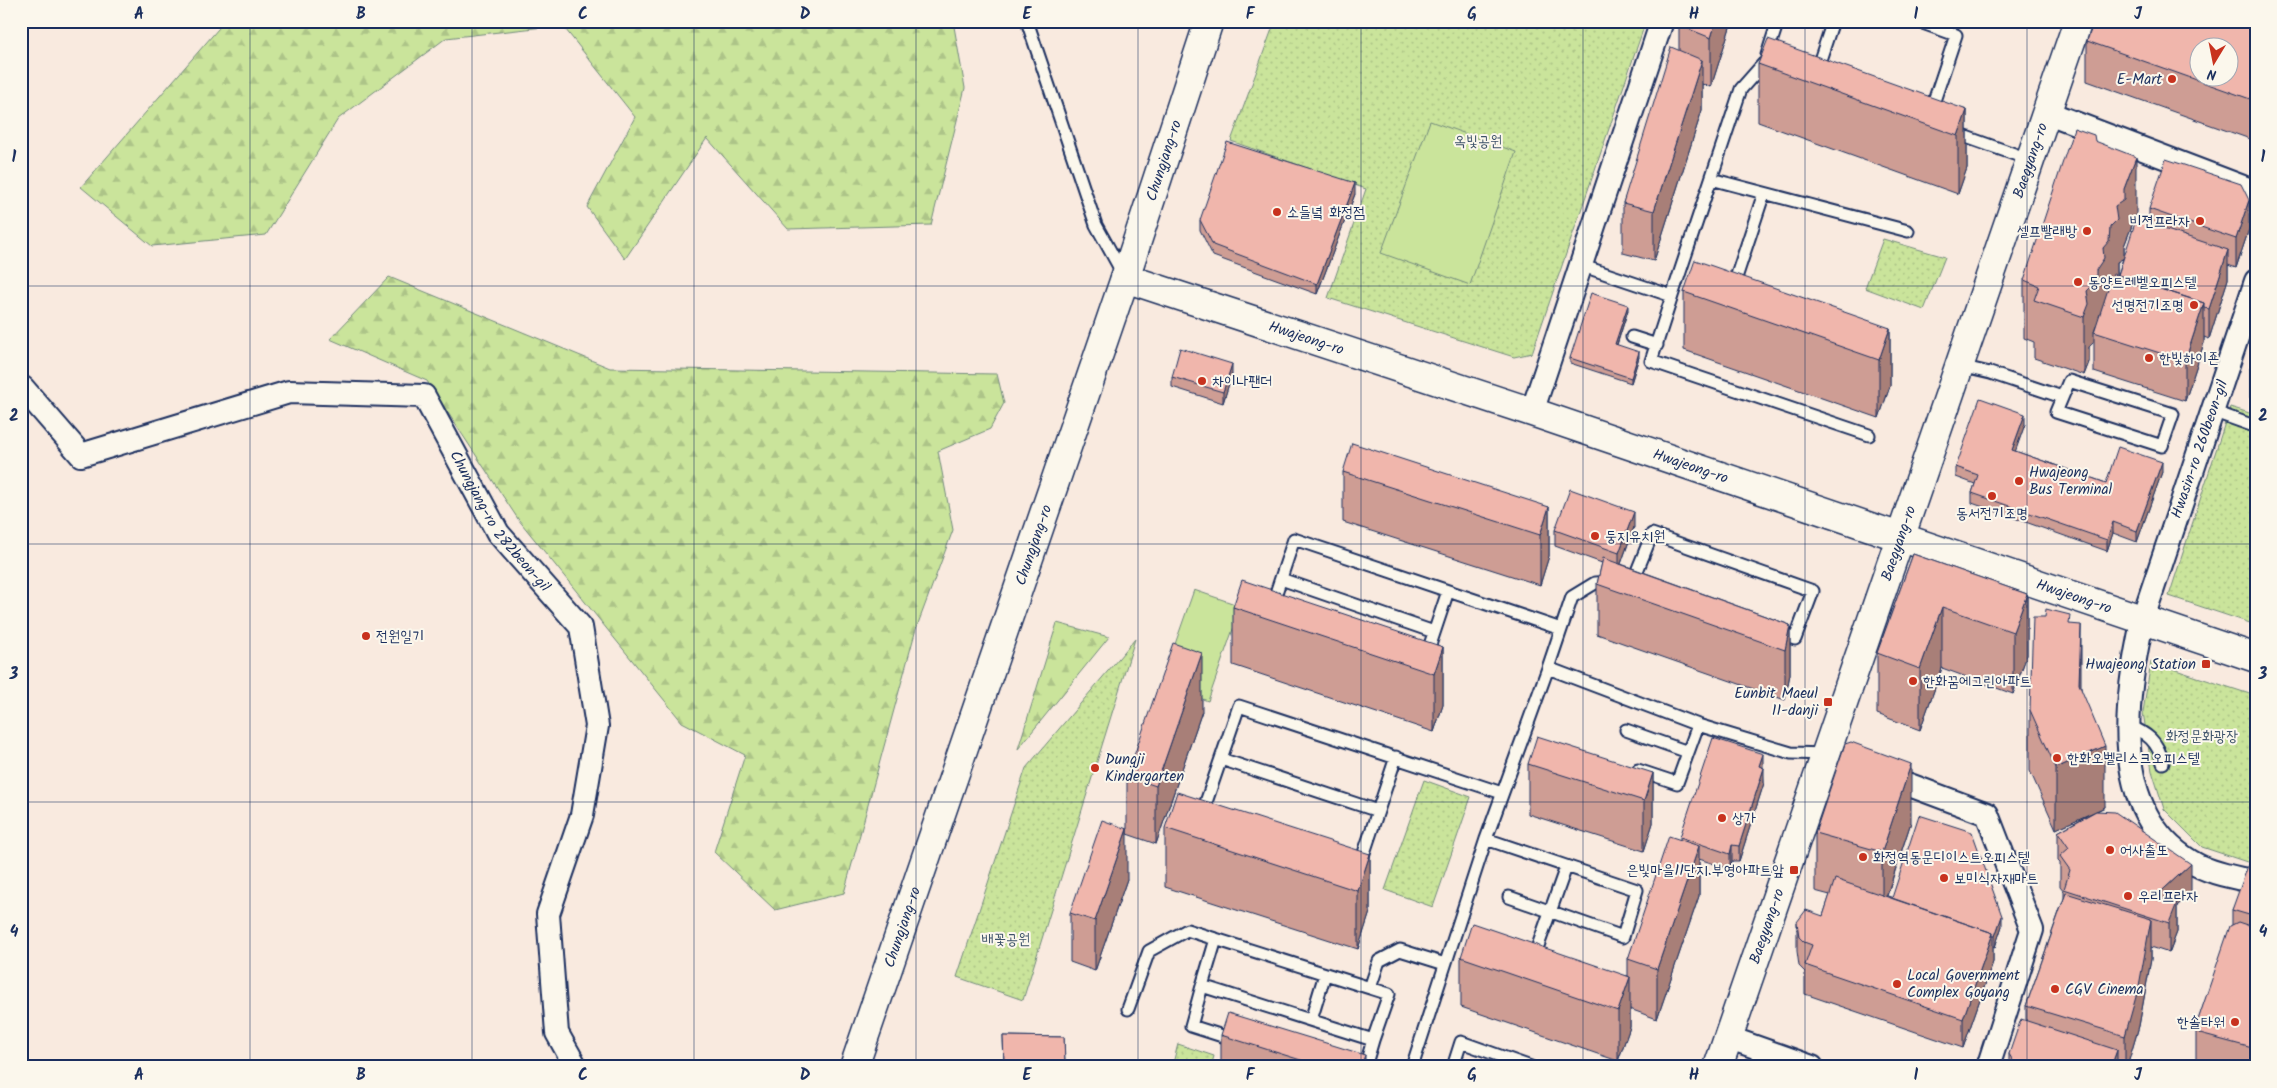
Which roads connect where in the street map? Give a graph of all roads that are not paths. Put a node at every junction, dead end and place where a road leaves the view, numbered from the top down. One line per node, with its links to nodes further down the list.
1 (1027, 21): 18 (lane)
2 (1209, 21): 18 (main road, Chungjang-ro)
3 (1662, 21): 17 (street)
4 (1778, 21): 8 (lane)
5 (1833, 21): 10 (lane)
6 (1916, 21): 12 (lane)
7 (2078, 21): 11 (main road, Baegyang-ro)
8 (1764, 64): 9 (lane); 13 (lane)
9 (1781, 68)
10 (1815, 77)
11 (2046, 112): 12 (main road, Baegyang-ro); 14 (street)
12 (2030, 160): 24 (main road, Baegyang-ro)
13 (1711, 178): 15 (lane); 21 (lane)
14 (2256, 192)
15 (1764, 193): 16 (lane); 20 (lane)
16 (1908, 231)
17 (1580, 265): 21 (lane); 28 (street)
18 (1125, 278): 28 (main road, Hwajeong-ro); 72 (main road, Chungjang-ro)
19 (2256, 281): 27 (street, Hwasin-ro 260beon-gil)
20 (1731, 291)
21 (1672, 296): 23 (lane)
22 (1632, 337): 23 (lane)
23 (1657, 345): 30 (lane)
24 (1960, 366): 26 (lane); 31 (main road, Baegyang-ro)
25 (23, 388): 71 (street, Chungjang-ro 282beon-gil)
26 (2062, 397): 26 (lane)
27 (2212, 411): 29 (lane); 34 (street, Hwasin-ro 260beon-gil)
28 (1532, 412): 31 (main road, Hwajeong-ro)
29 (2254, 426)
30 (1869, 435)
31 (1901, 538): 34 (main road, Hwajeong-ro); 48 (main road, Baegyang-ro)
32 (1281, 579): 33 (lane); 35 (lane); 38 (lane)
33 (1448, 591): 36 (lane); 38 (lane)
34 (2143, 618): 39 (main road, Hwajeong-ro); 43 (street, Hwasin-ro 260beon-gil)
35 (1267, 619)
36 (1561, 629): 37 (lane); 40 (lane)
37 (1768, 630)
38 (1434, 632): 41 (lane)
39 (2256, 658)
40 (1548, 668): 42 (lane); 51 (lane)
41 (1421, 672)
42 (1698, 725): 45 (lane); 48 (lane)
43 (2128, 725): 49 (lane); 57 (street, Hwasin-ro 260beon-gil)
44 (1626, 730): 45 (lane)
45 (1688, 752): 50 (lane)
46 (1396, 757): 47 (lane); 51 (lane); 53 (lane)
47 (1221, 759): 52 (lane); 53 (lane)
48 (1843, 761): 68 (main road, Baegyang-ro); 79 (street)
49 (2163, 762)
50 (1631, 767)
51 (1502, 793): 54 (lane)
52 (1203, 811)
53 (1378, 812): 55 (lane)
54 (1486, 839): 56 (lane); 62 (lane)
55 (1343, 859)
56 (1566, 867): 59 (lane); 59 (lane)
57 (2256, 882)
58 (1509, 897): 59 (lane)
59 (1550, 912): 61 (lane)
60 (1216, 939): 63 (lane); 64 (lane); 66 (lane)
61 (1524, 961)
62 (1445, 964): 65 (lane); 74 (lane)
63 (1325, 974): 65 (lane); 67 (lane)
64 (1202, 986): 67 (lane); 70 (lane)
65 (1370, 988): 69 (lane)
66 (1128, 1008)
67 (1311, 1020): 69 (lane)
68 (1727, 1037): 77 (main road, Baegyang-ro); 78 (street)
69 (1373, 1040): 73 (lane)
70 (1248, 1045)
71 (576, 1067)
72 (854, 1067)
73 (1365, 1067)
74 (1412, 1067)
75 (1453, 1067): 76 (lane)
76 (1531, 1067)
77 (1718, 1067)
78 (1812, 1067)
79 (1988, 1067)

